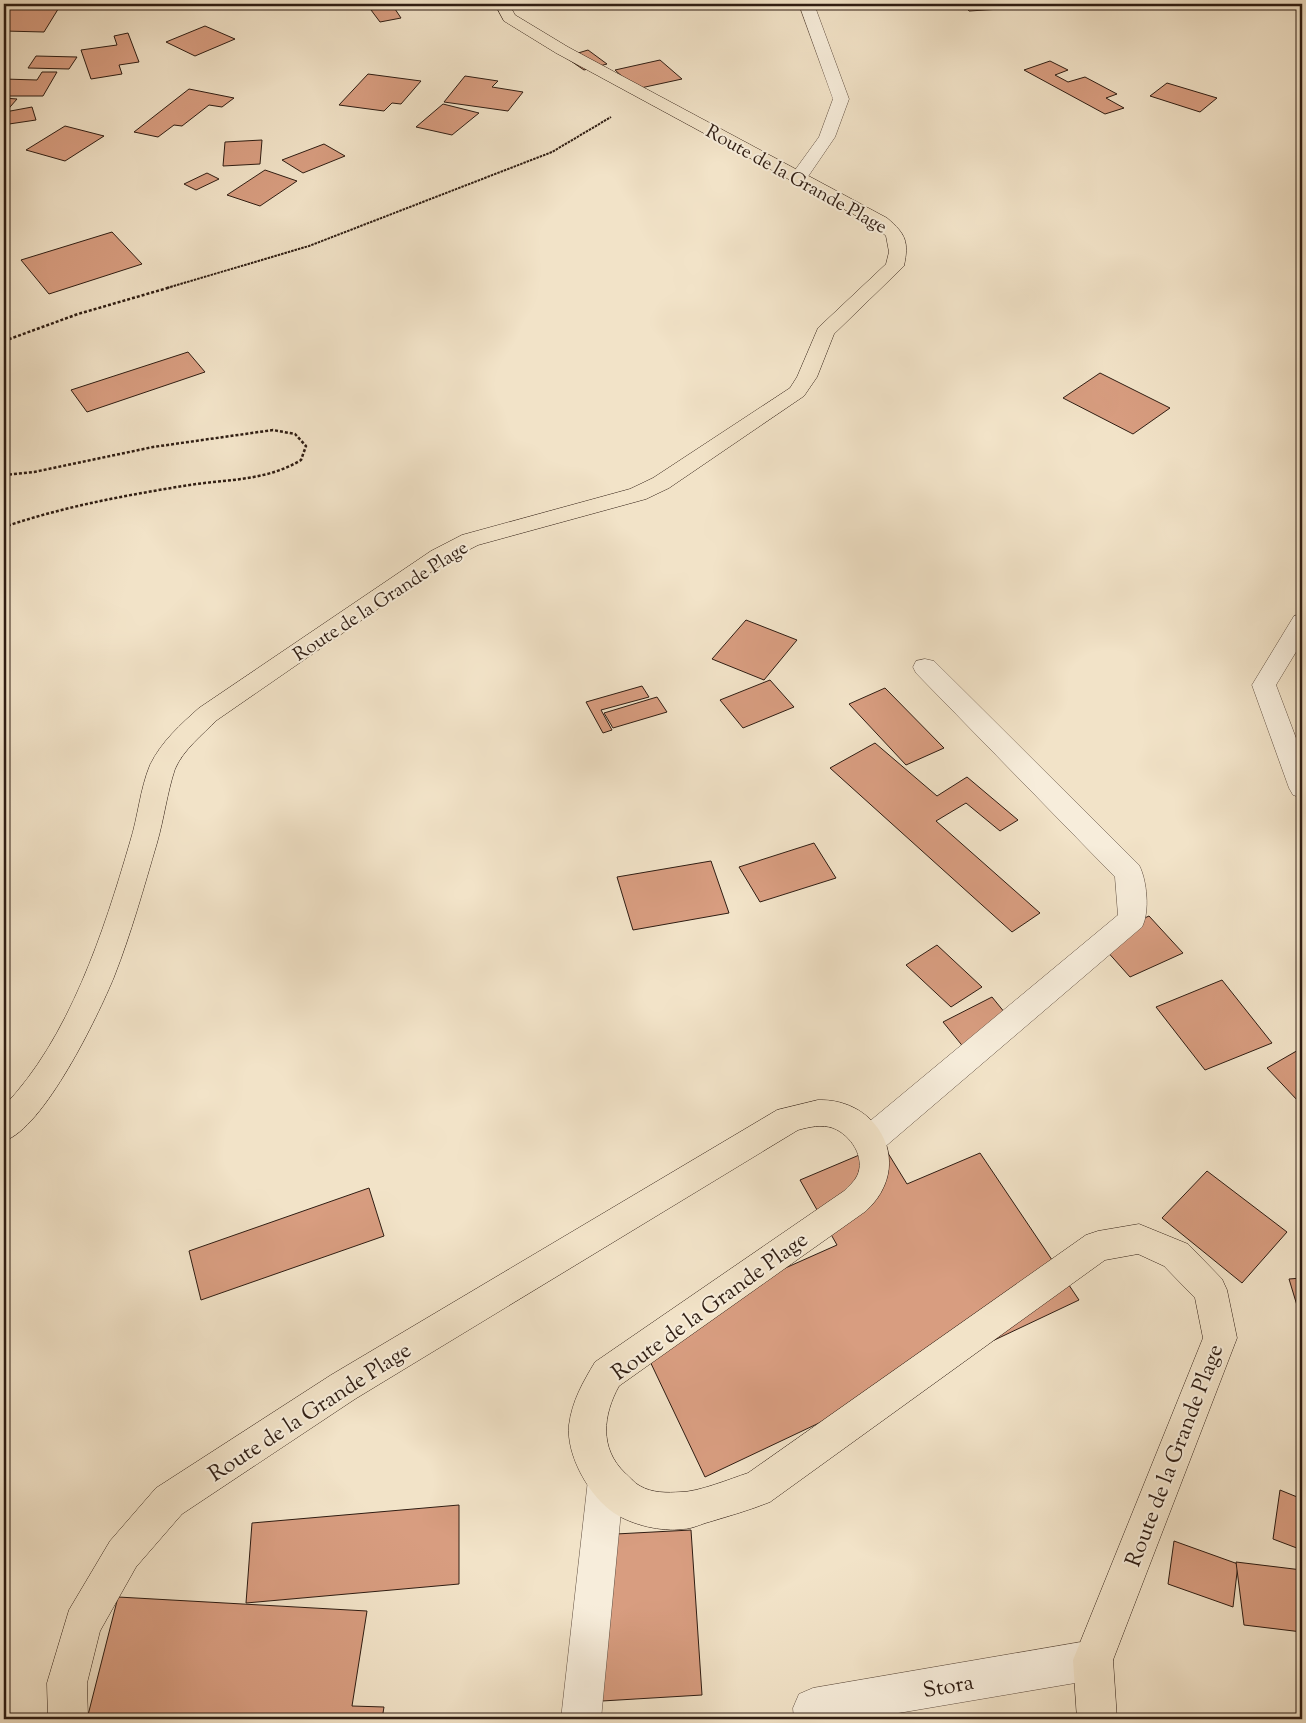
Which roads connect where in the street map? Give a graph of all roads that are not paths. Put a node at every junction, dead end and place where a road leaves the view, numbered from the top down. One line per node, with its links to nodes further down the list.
1 (502, 4): 3 (main road, Route de la Grande Plage)
2 (806, 4): 3 (street)
3 (799, 177): 7 (main road, Route de la Grande Plage)
4 (1302, 621): 6 (street)
5 (925, 667): 8 (street)
6 (1302, 788)
7 (4, 1127)
8 (869, 1141): 9 (main road, Route de la Grande Plage); 11 (main road, Route de la Grande Plage)
9 (606, 1480): 10 (main road, Route de la Grande Plage); 12 (street)
10 (1093, 1660): 13 (street, Stora); 14 (main road, Route de la Grande Plage)
11 (68, 1719)
12 (581, 1719)
13 (814, 1719)
14 (1097, 1719)

